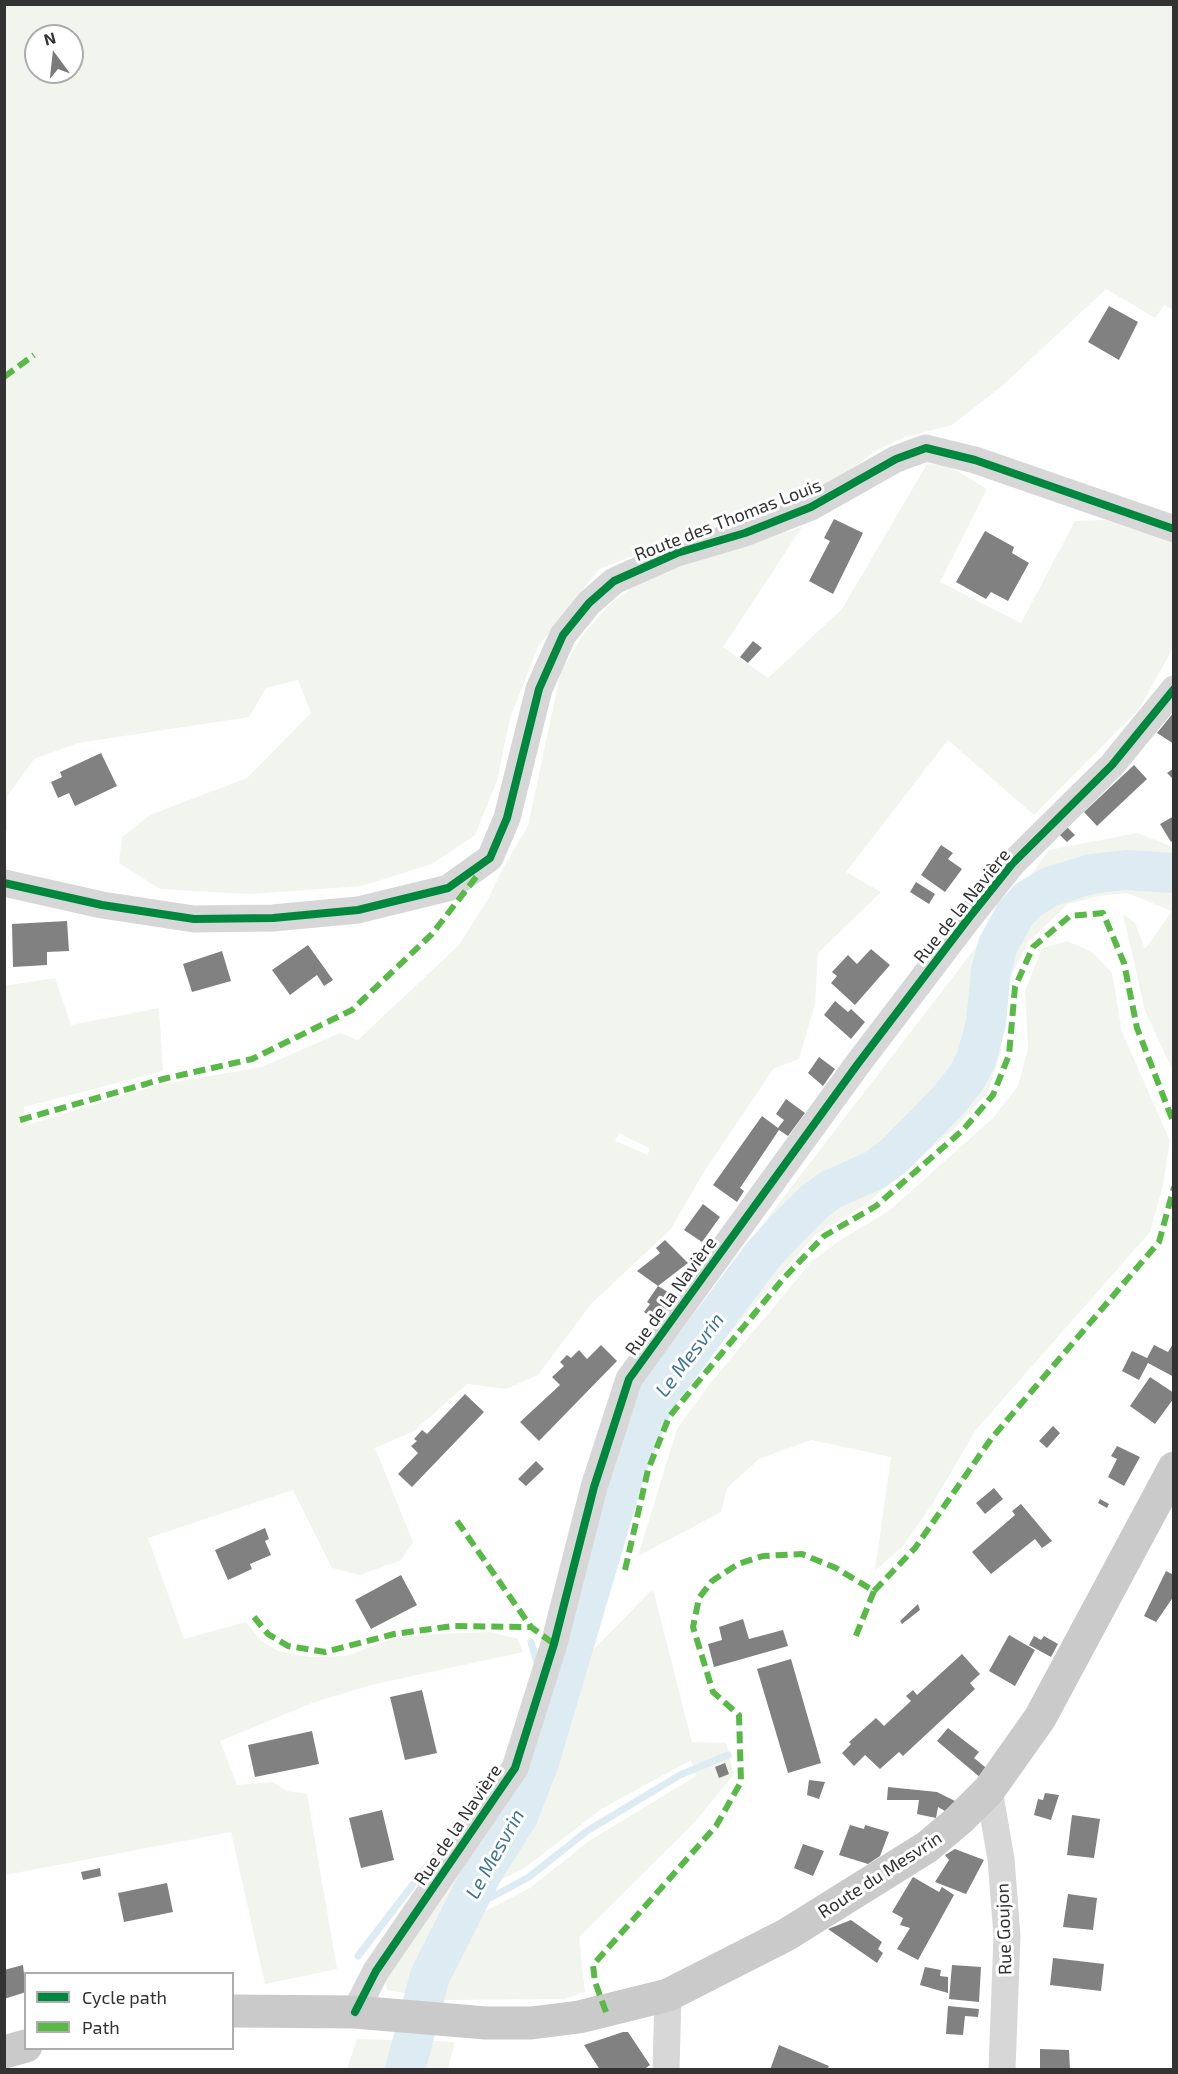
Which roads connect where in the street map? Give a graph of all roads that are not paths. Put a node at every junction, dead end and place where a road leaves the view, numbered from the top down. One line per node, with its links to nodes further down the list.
1 (1173, 529): 3 (street, Route des Thomas Louis)
2 (1173, 689): 8 (street, Rue de la Navière)
3 (4, 883)
4 (1173, 1468): 5 (main road, Route du Mesvrin)
5 (989, 1790): 6 (main road, Route du Mesvrin); 12 (street, Rue Goujon)
6 (668, 1995): 8 (main road, Route du Mesvrin); 11 (street)
7 (234, 2011): 8 (main road, Route du Mesvrin)
8 (371, 2013)
9 (24, 2047): 10 (main road)
10 (4, 2052)
11 (666, 2070)
12 (1002, 2070)

